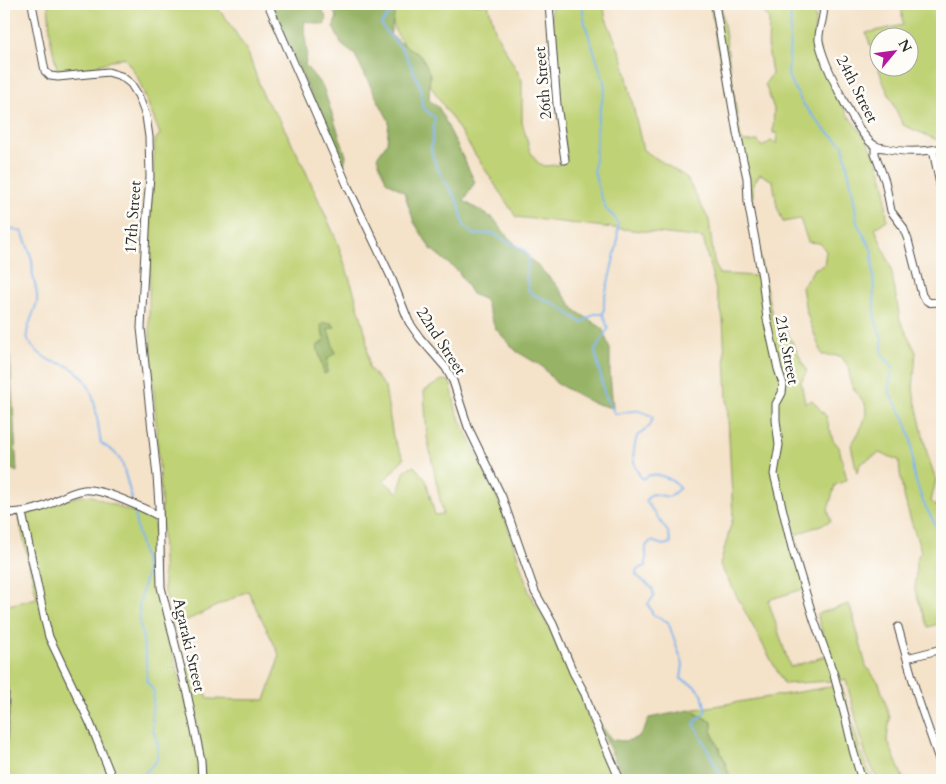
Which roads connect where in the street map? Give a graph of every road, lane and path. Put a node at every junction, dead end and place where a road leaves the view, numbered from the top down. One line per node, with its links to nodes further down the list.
1 (32, 4): 14 (street, 17th Street)
2 (268, 4): 23 (street, 22nd Street)
3 (549, 4): 9 (street, 26th Street)
4 (715, 4): 24 (street, 21st Street)
5 (823, 4): 6 (street, 24th Street)
6 (874, 146): 8 (street, 24th Street); 11 (street)
7 (942, 148): 8 (street, 24th Street)
8 (933, 150): 10 (street)
9 (565, 160)
10 (942, 194)
11 (942, 301)
12 (22, 513): 13 (street); 14 (street); 21 (street)
13 (4, 514)
14 (159, 516): 22 (street, Agaraki Street)
15 (898, 627): 17 (street)
16 (942, 649): 17 (street)
17 (907, 658): 20 (street)
18 (4, 683): 19 (street)
19 (4, 742)
20 (942, 768)
21 (113, 780)
22 (202, 780)
23 (620, 780)
24 (863, 780)

